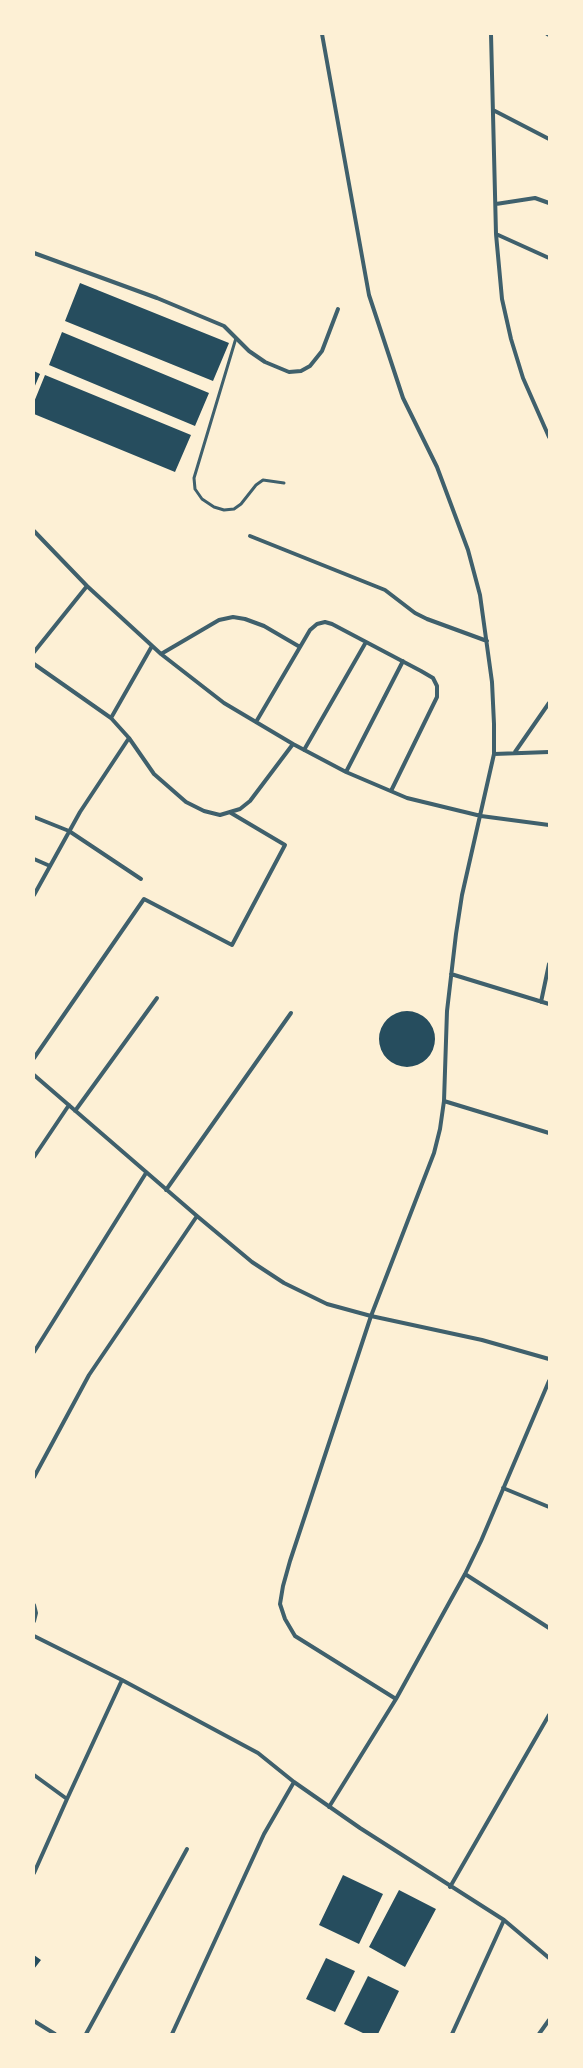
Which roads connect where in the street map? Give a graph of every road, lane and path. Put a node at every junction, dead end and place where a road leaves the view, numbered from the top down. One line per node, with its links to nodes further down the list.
1 (322, 34): 17 (street)
2 (491, 34): 3 (street)
3 (493, 110): 4 (street); 6 (street)
4 (549, 139)
5 (549, 203): 6 (street)
6 (496, 204): 7 (street)
7 (496, 234): 9 (street); 12 (street)
8 (34, 253): 11 (street)
9 (549, 258)
10 (338, 309): 11 (street)
11 (236, 338): 13 (lane)
12 (549, 437)
13 (284, 482)
14 (34, 531): 16 (street)
15 (250, 536): 17 (street)
16 (87, 586): 19 (street); 21 (street)
17 (487, 641): 33 (street)
18 (366, 642): 20 (street); 23 (street); 30 (street)
19 (152, 646): 22 (street); 26 (street)
20 (300, 647): 22 (street); 27 (street)
21 (34, 652)
22 (161, 654): 27 (street)
23 (403, 661): 34 (street); 35 (street)
24 (34, 664): 26 (street)
25 (549, 703): 31 (street)
26 (111, 718): 28 (street)
27 (256, 722): 29 (street)
28 (129, 738): 36 (street); 40 (street)
29 (293, 744): 30 (street); 36 (street)
30 (304, 750): 34 (street)
31 (515, 752): 32 (street); 33 (street)
32 (549, 752)
33 (494, 754): 37 (street)
34 (346, 772): 35 (street)
35 (391, 791): 37 (street)
36 (231, 813): 51 (street)
37 (481, 816): 39 (street); 46 (street)
38 (34, 817): 40 (street)
39 (549, 825)
40 (69, 831): 42 (street); 43 (street)
41 (34, 859): 42 (street)
42 (50, 866): 44 (street)
43 (141, 879)
44 (34, 895)
45 (549, 964): 48 (street)
46 (451, 974): 48 (street); 53 (street)
47 (157, 998): 55 (street)
48 (541, 1002): 49 (street)
49 (549, 1004)
50 (291, 1013): 59 (street)
51 (34, 1058)
52 (34, 1075): 54 (street)
53 (444, 1101): 56 (street); 61 (street)
54 (69, 1105): 55 (street); 57 (street)
55 (75, 1111): 58 (street)
56 (549, 1133)
57 (34, 1157)
58 (146, 1173): 59 (street); 62 (street)
59 (166, 1190): 60 (street)
60 (197, 1216): 61 (street); 65 (street)
61 (370, 1316): 63 (street); 74 (street)
62 (34, 1352)
63 (549, 1359)
64 (549, 1381): 66 (street)
65 (34, 1478)
66 (503, 1488): 67 (street); 68 (street)
67 (549, 1507)
68 (465, 1574): 71 (street); 74 (street)
69 (34, 1605): 70 (street)
70 (34, 1621)
71 (549, 1628)
72 (34, 1636): 73 (street)
73 (122, 1680): 77 (street); 78 (street)
74 (396, 1699): 79 (street)
75 (549, 1715): 82 (street)
76 (34, 1775): 78 (street)
77 (294, 1782): 79 (street); 89 (street)
78 (67, 1799): 81 (street)
79 (329, 1807): 82 (street)
80 (187, 1849): 88 (street)
81 (34, 1873)
82 (450, 1887): 83 (street)
83 (504, 1920): 84 (street); 90 (street)
84 (549, 1958)
85 (549, 2020): 91 (street)
86 (34, 2021): 87 (street)
87 (55, 2034)
88 (86, 2034)
89 (172, 2034)
90 (452, 2034)
91 (539, 2034)

